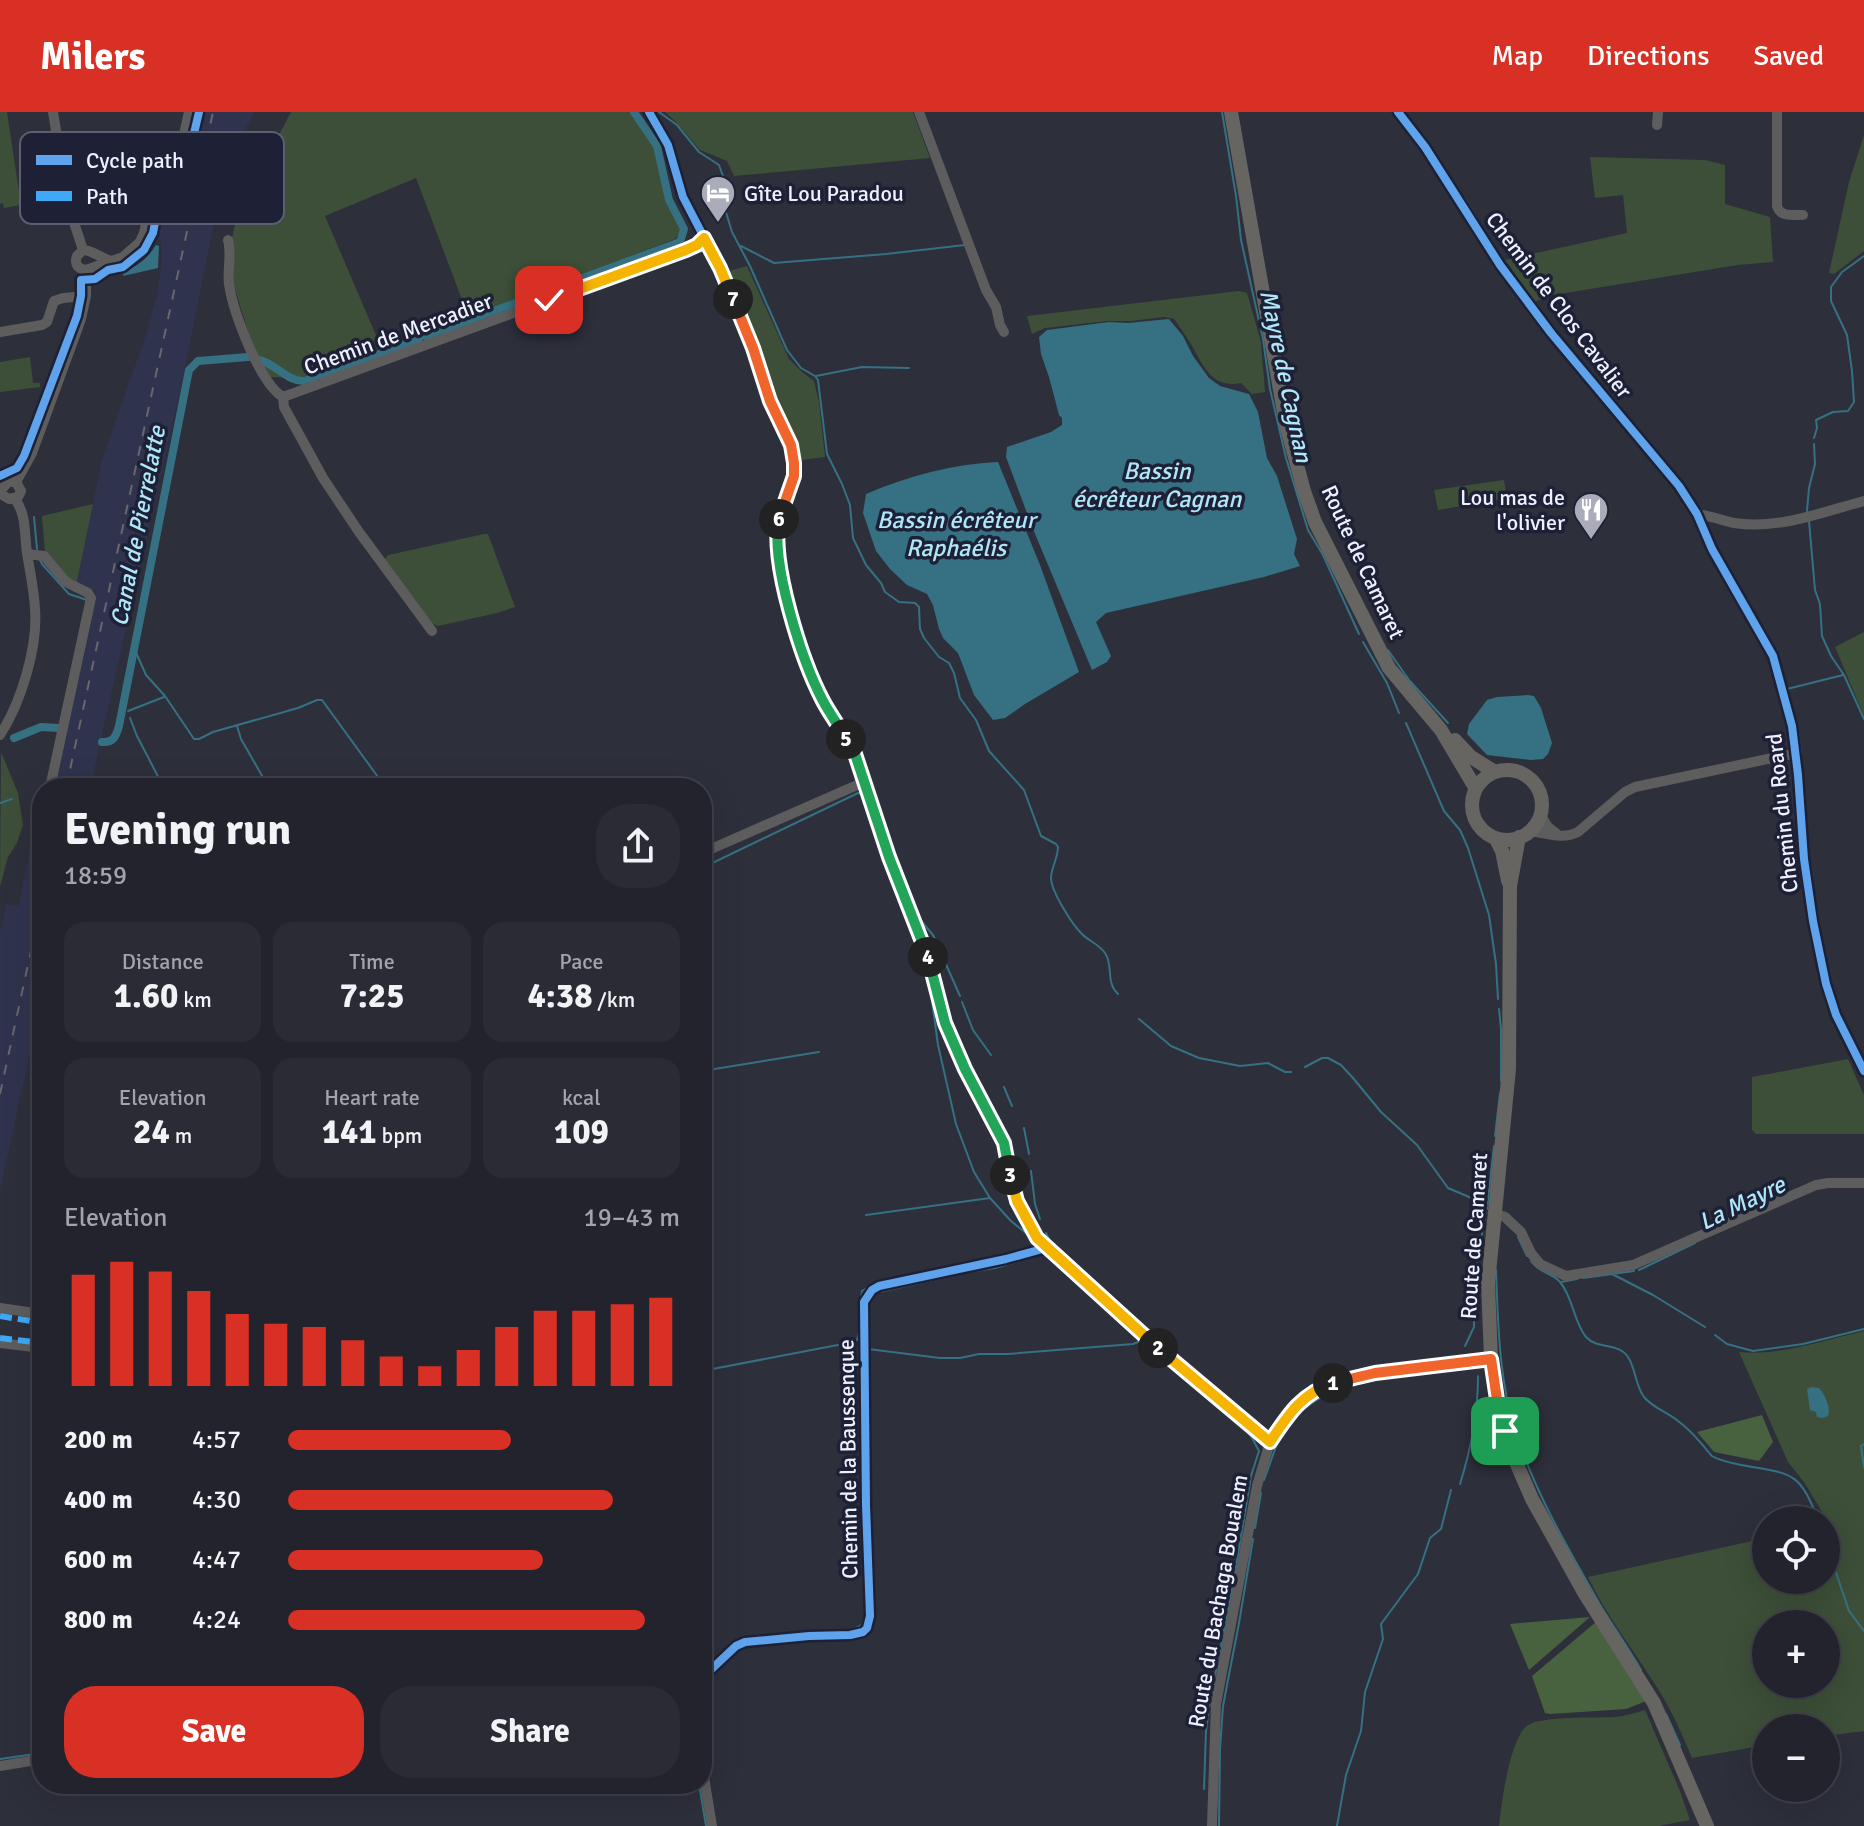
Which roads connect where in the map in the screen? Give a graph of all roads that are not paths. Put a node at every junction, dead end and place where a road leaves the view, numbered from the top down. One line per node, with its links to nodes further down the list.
1 (53, 112): 10 (street)
2 (189, 112): 11 (street)
3 (649, 112): 15 (street)
4 (919, 112): 22 (street)
5 (1231, 112): 31 (main road, Route de Camaret)
6 (1398, 112): 28 (street, Chemin de Clos Cavalier)
7 (1658, 112): 9 (street)
8 (1777, 112): 12 (street)
9 (1657, 125)
10 (56, 132)
11 (185, 132)
12 (1803, 215)
13 (76, 224): 17 (street)
14 (146, 224): 18 (street)
15 (704, 238): 23 (street, Chemin de Mercadier); 36 (street)
16 (228, 240): 23 (street, Chemin de Mercadier)
17 (88, 252): 18 (street); 19 (street); 19 (street)
18 (112, 261): 19 (street)
19 (90, 269): 20 (street)
20 (86, 296): 21 (street); 24 (street)
21 (0, 332)
22 (1004, 332)
23 (283, 397): 30 (street, Chemin de Mercadier)
24 (16, 482): 25 (street); 26 (street)
25 (2, 493): 26 (street)
26 (15, 499): 29 (street)
27 (1864, 501): 28 (street)
28 (1697, 514): 33 (street, Chemin du Roard)
29 (27, 554): 32 (street); 35 (street)
30 (432, 631)
31 (1441, 730): 34 (main road, Route de Camaret); 37 (main road, Route de Camaret)
32 (0, 735)
33 (1796, 753): 40 (street); 44 (street, Chemin du Roard)
34 (1495, 772): 37 (main road); 38 (main road, Route de Camaret)
35 (52, 778)
36 (864, 782): 42 (street); 47 (street)
37 (1476, 789): 41 (main road, Route de Camaret)
38 (1540, 814): 39 (main road, Route de Camaret); 40 (street)
39 (1524, 834): 40 (street); 41 (main road); 43 (main road, Route de Camaret)
40 (1561, 836)
41 (1496, 839): 43 (main road, Route de Camaret)
42 (712, 849)
43 (1510, 886): 46 (main road, Route de Camaret)
44 (1864, 1071)
45 (1864, 1183): 46 (street)
46 (1493, 1223): 52 (main road, Route de Camaret)
47 (1046, 1248): 53 (street); 54 (street, Chemin de la Baussenque)
48 (0, 1308): 49 (street)
49 (32, 1313)
50 (0, 1343): 51 (street)
51 (32, 1347)
52 (1491, 1359): 53 (street, Route du Bachaga Boualem); 60 (main road, Route de Camaret)
53 (1270, 1442): 59 (street, Route du Bachaga Boualem)
54 (712, 1669)
55 (32, 1761): 56 (street)
56 (0, 1766)
57 (707, 1794): 58 (street)
58 (712, 1826)
59 (1212, 1826)
60 (1707, 1826)

